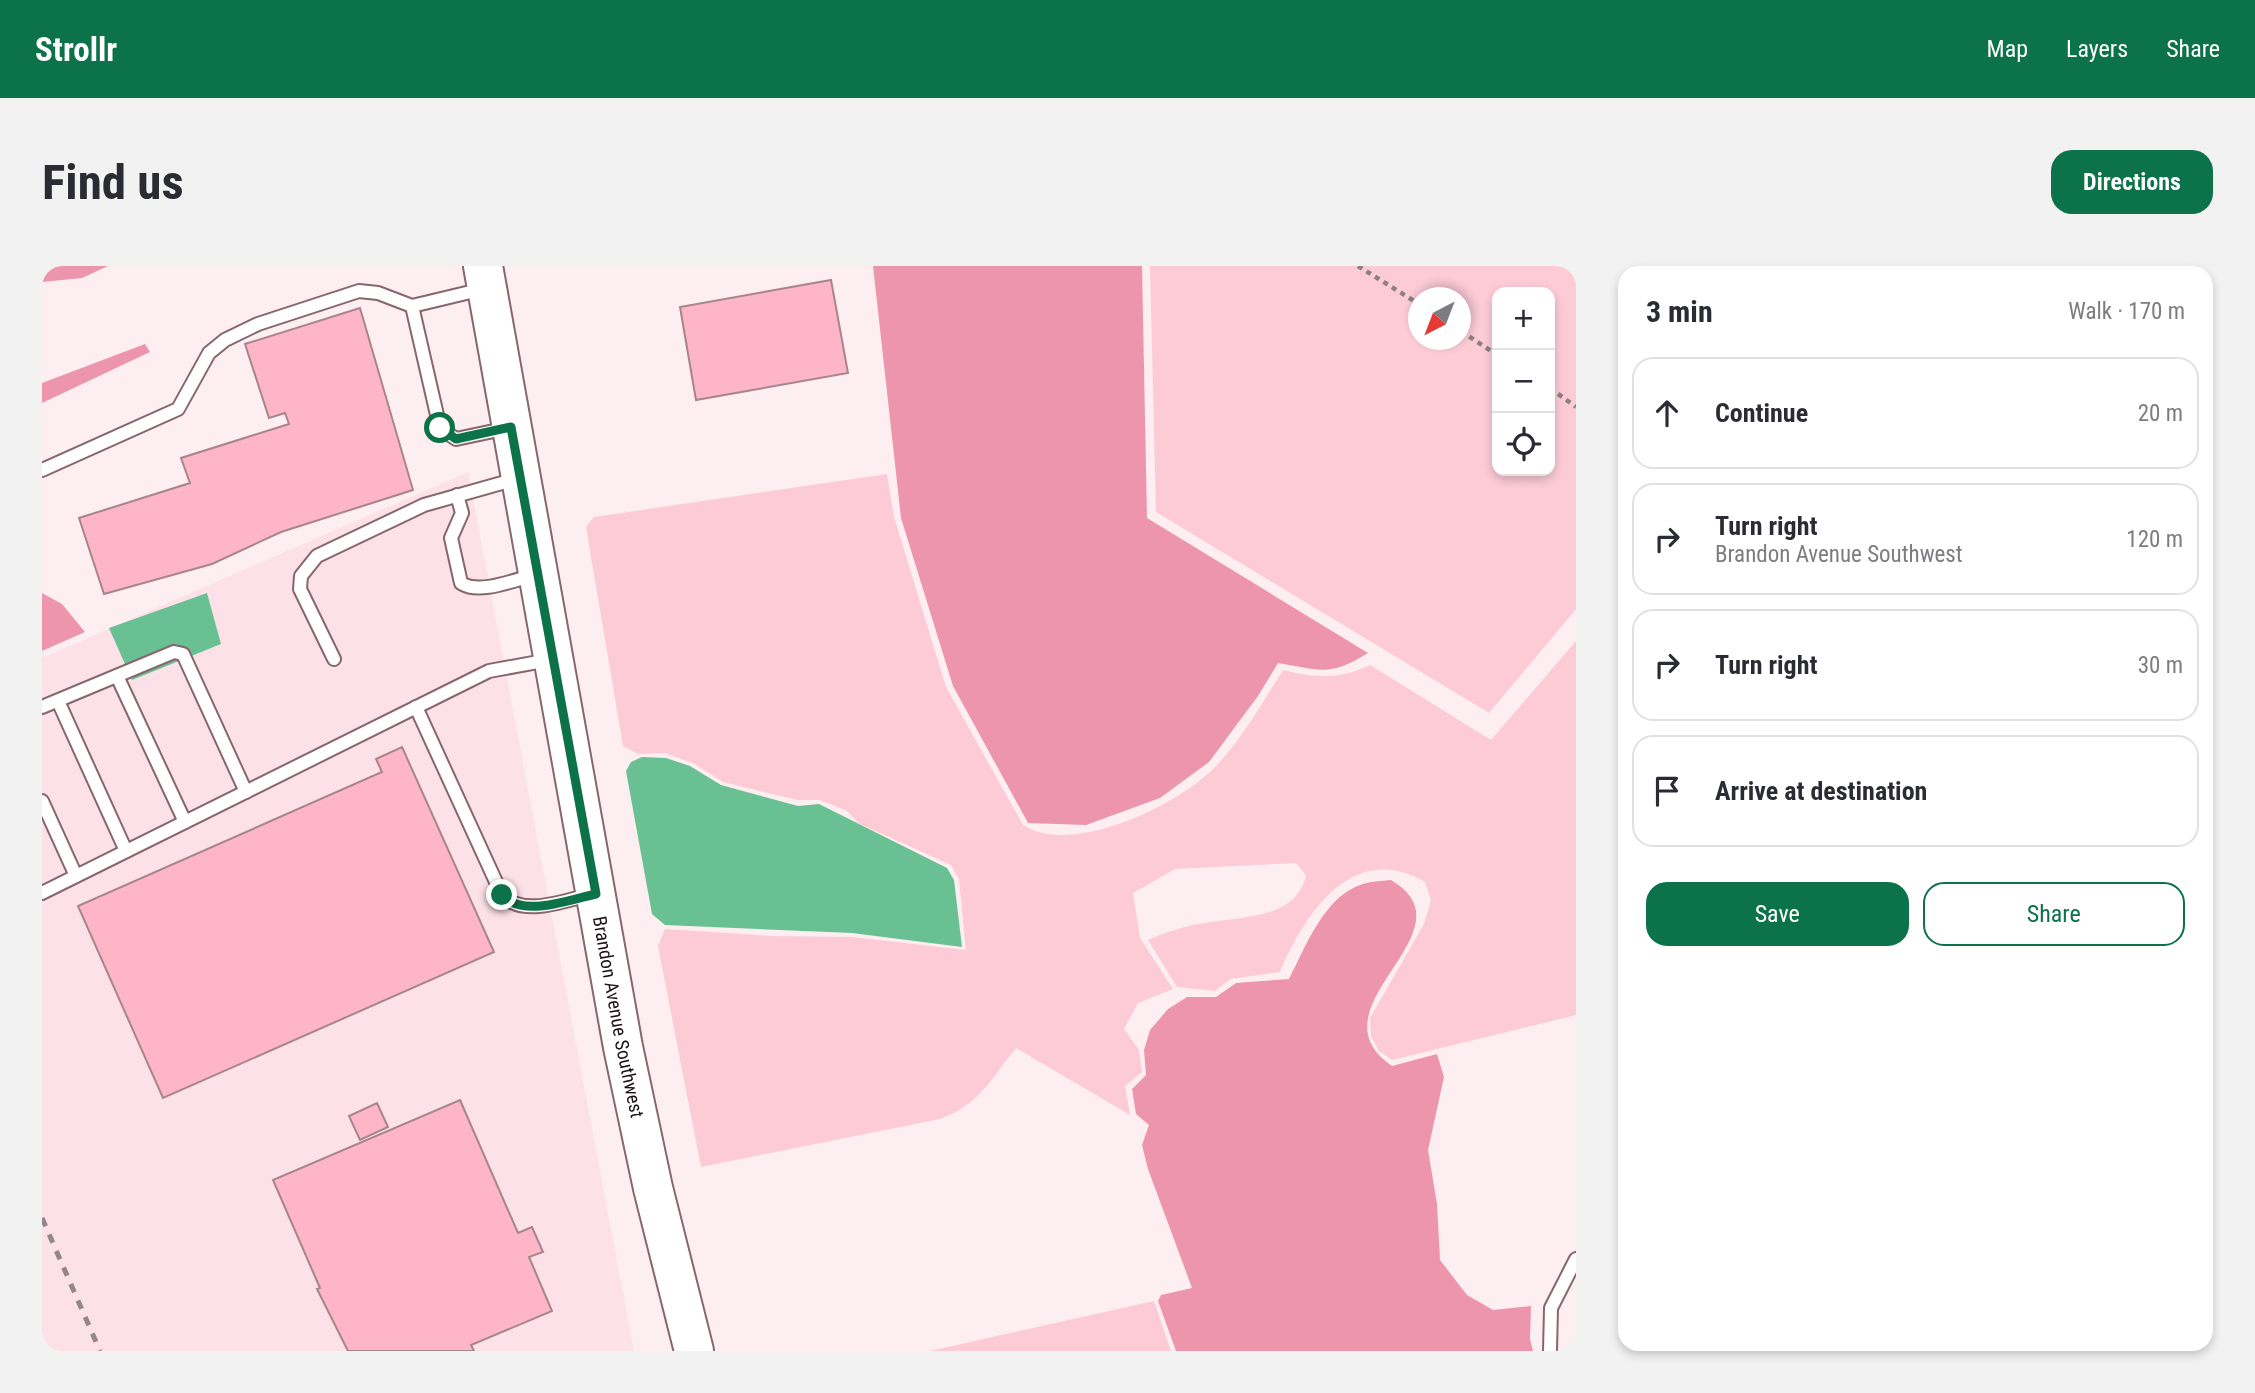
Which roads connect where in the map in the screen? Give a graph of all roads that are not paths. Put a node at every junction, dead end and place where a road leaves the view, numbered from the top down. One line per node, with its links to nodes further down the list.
1 (487, 272): 2 (lane); 3 (main road, Brandon Avenue Southwest)
2 (412, 306): 3 (lane); 4 (lane)
3 (511, 427): 5 (main road, Brandon Avenue Southwest)
4 (42, 470)
5 (520, 478): 6 (lane); 7 (main road, Brandon Avenue Southwest)
6 (457, 495): 7 (lane); 8 (lane)
7 (537, 575): 9 (main road, Brandon Avenue Southwest)
8 (334, 659)
9 (553, 660): 13 (lane); 20 (main road, Brandon Avenue Southwest)
10 (117, 676): 11 (lane); 14 (lane); 16 (lane)
11 (58, 701): 12 (lane); 17 (lane)
12 (42, 707)
13 (416, 707): 14 (lane); 20 (lane)
14 (246, 792): 16 (lane)
15 (42, 801): 18 (lane)
16 (184, 822): 17 (lane)
17 (126, 851): 18 (lane)
18 (76, 876): 19 (lane)
19 (42, 892)
20 (596, 894): 22 (main road, Brandon Avenue Southwest)
21 (1576, 1259): 23 (lane)
22 (694, 1351)
23 (1550, 1351)

